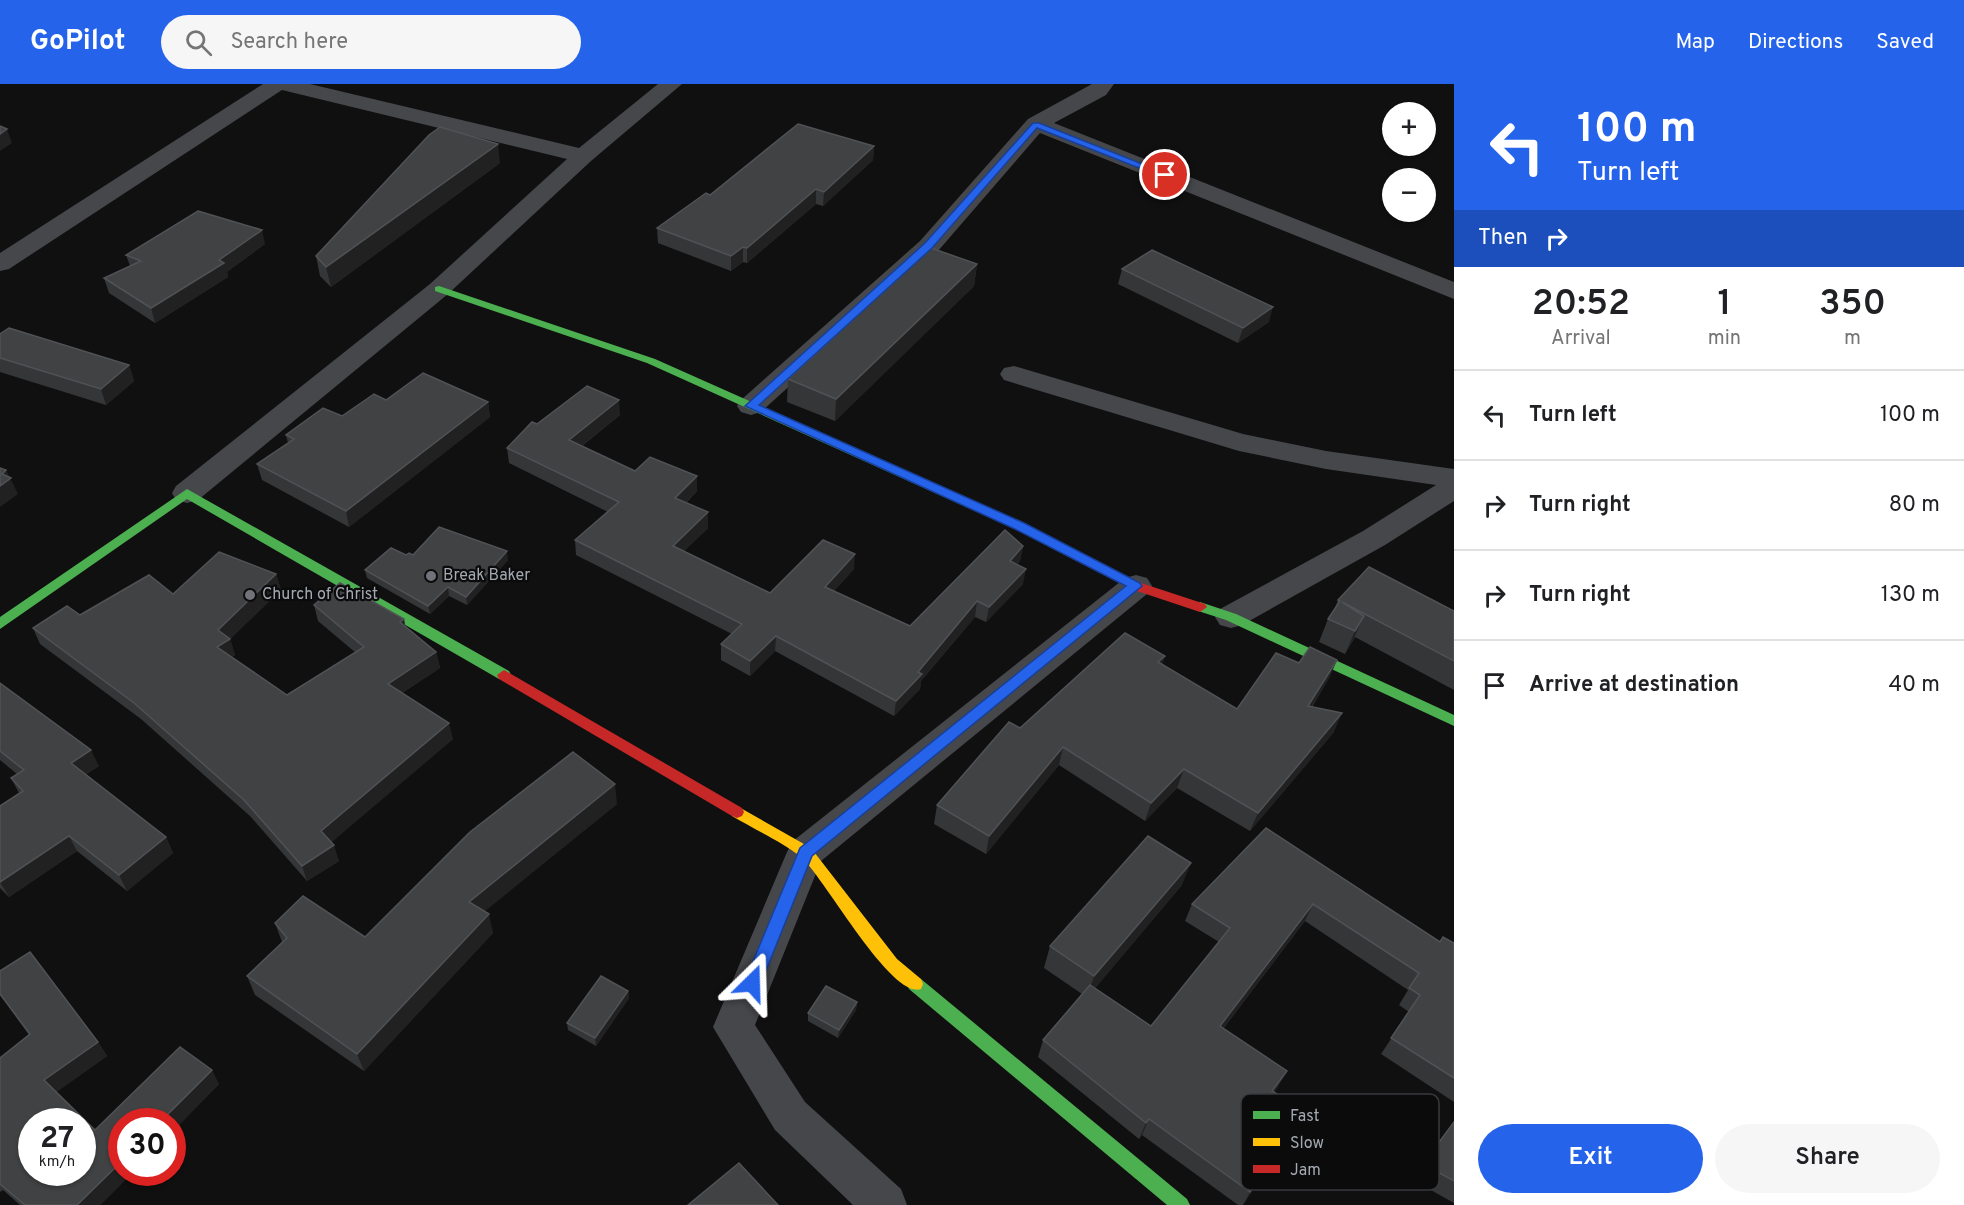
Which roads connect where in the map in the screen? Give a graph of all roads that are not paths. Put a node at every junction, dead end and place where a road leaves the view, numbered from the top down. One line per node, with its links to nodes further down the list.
1 (277, 84): 7 (street)
2 (284, 84): 6 (street)
3 (671, 84): 6 (street)
4 (1103, 84): 5 (street)
5 (1036, 124): 9 (street); 11 (street)
6 (583, 156): 8 (street)
7 (0, 264)
8 (439, 289): 11 (street); 14 (street)
9 (1454, 291)
10 (1014, 374): 12 (street)
11 (751, 406): 15 (street)
12 (1454, 478)
13 (1454, 487): 16 (street)
14 (187, 493): 17 (street); 19 (street)
15 (1136, 586): 16 (street); 19 (street)
16 (1231, 617): 18 (street)
17 (0, 624)
18 (1454, 721)
19 (806, 852): 20 (street); 21 (street)
20 (885, 1205)
21 (1181, 1205)

